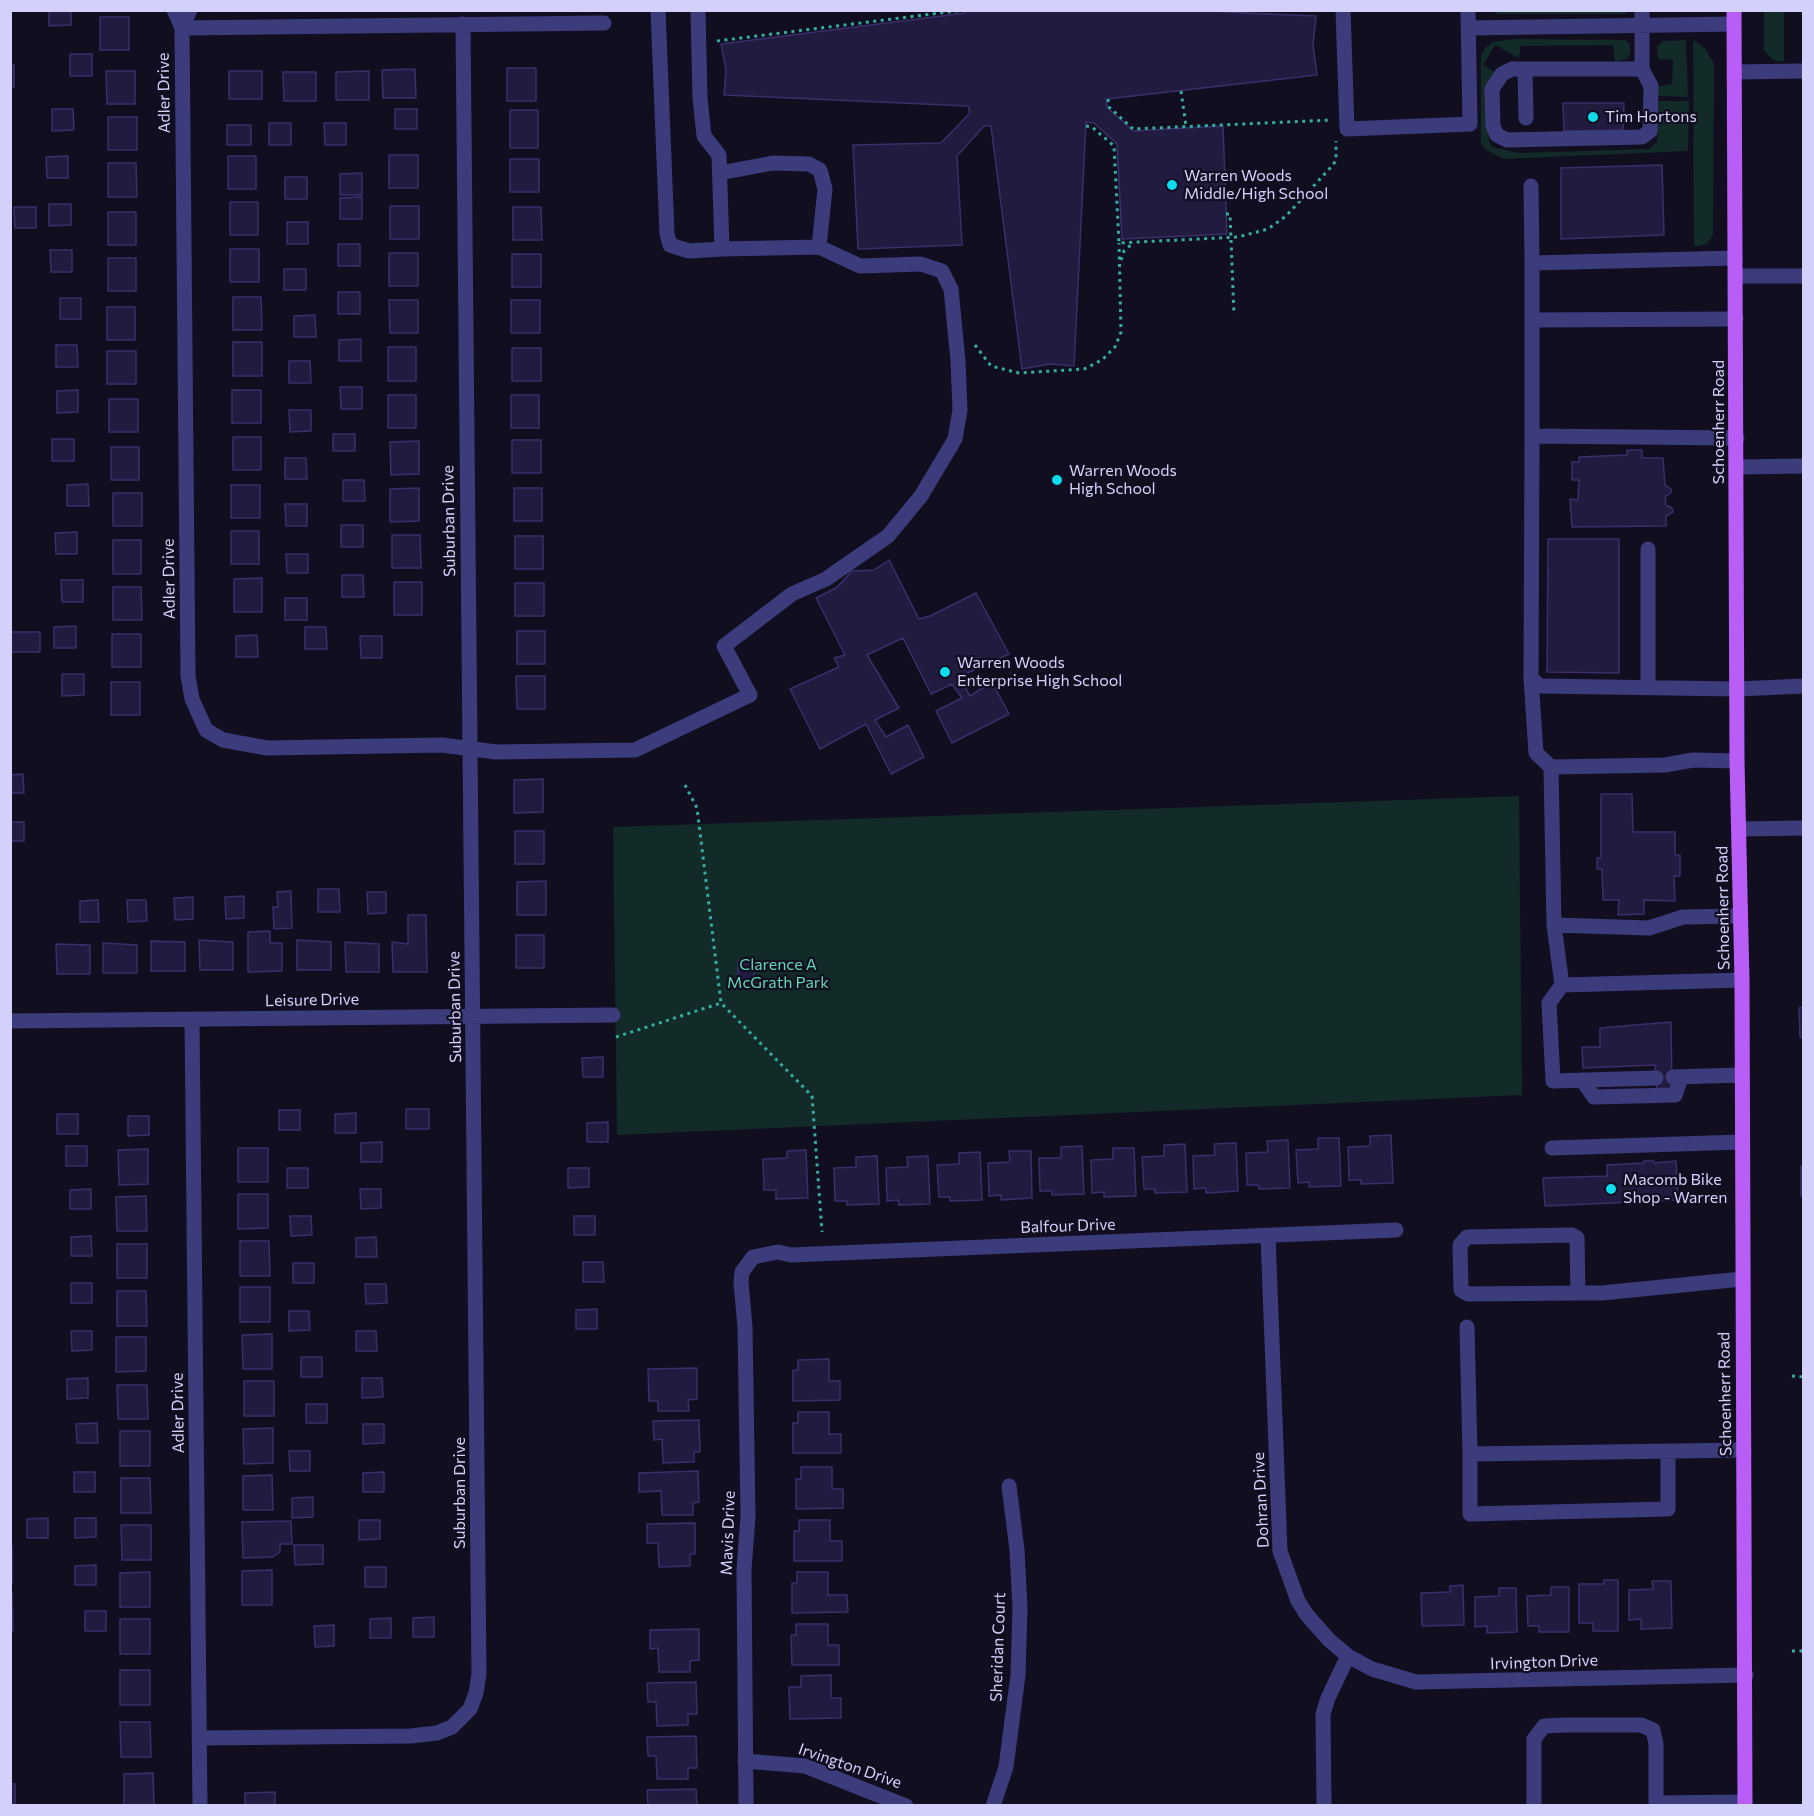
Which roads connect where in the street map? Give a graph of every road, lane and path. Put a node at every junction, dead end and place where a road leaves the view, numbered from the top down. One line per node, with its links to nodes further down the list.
1 (174, 10): 12 (street, Adler Drive)
2 (190, 10): 12 (street)
3 (658, 10): 33 (street)
4 (698, 10): 26 (street)
5 (964, 10): 14 (path)
6 (1343, 10): 13 (street)
7 (1467, 10): 13 (street)
8 (1734, 17): 9 (street); 18 (main road, Schoenherr Road)
9 (1642, 18): 13 (street); 16 (street)
10 (604, 23): 11 (street)
11 (463, 24): 12 (street); 52 (street, Suburban Drive)
12 (182, 28): 52 (street, Adler Drive)
13 (1468, 28)
14 (717, 41)
15 (1526, 69): 16 (street); 16 (street); 21 (street)
16 (1642, 69)
17 (1803, 71): 18 (street)
18 (1734, 72): 34 (main road, Schoenherr Road)
19 (1182, 91): 24 (path)
20 (1108, 99): 24 (path)
21 (1526, 118)
22 (1335, 120): 24 (path)
23 (1086, 126): 31 (path)
24 (1186, 126)
25 (1336, 132): 29 (path)
26 (720, 172): 32 (street); 33 (street)
27 (1532, 186): 35 (street)
28 (1226, 214): 29 (path)
29 (1231, 238): 30 (path); 39 (path)
30 (1140, 242): 31 (path); 36 (path)
31 (1119, 243): 36 (path)
32 (819, 247): 33 (street); 52 (street, Adler Drive)
33 (722, 249)
34 (1736, 258): 35 (street); 37 (main road, Schoenherr Road)
35 (1532, 263): 41 (street)
36 (1119, 266): 42 (path)
37 (1736, 276): 38 (street); 40 (main road, Schoenherr Road)
38 (1803, 276)
39 (1234, 315)
40 (1736, 319): 41 (street); 44 (main road, Schoenherr Road)
41 (1532, 320): 43 (street)
42 (974, 343)
43 (1532, 436): 44 (street); 48 (street)
44 (1737, 438): 46 (main road, Schoenherr Road)
45 (1803, 466): 46 (street)
46 (1737, 467): 51 (main road, Schoenherr Road)
47 (1648, 549): 49 (street)
48 (1531, 678): 49 (street); 54 (street)
49 (1648, 686): 51 (street)
50 (1803, 686): 51 (street)
51 (1737, 690): 53 (main road, Schoenherr Road)
52 (469, 749): 64 (street, Suburban Drive)
53 (1737, 761): 54 (street); 57 (main road, Schoenherr Road)
54 (1551, 766): 59 (street)
55 (685, 785): 62 (path)
56 (1803, 828): 57 (street)
57 (1740, 829): 58 (main road, Schoenherr Road)
58 (1740, 916): 59 (street); 60 (main road, Schoenherr Road)
59 (1554, 925): 61 (street)
60 (1742, 980): 61 (street); 68 (main road, Schoenherr Road)
61 (1562, 985): 70 (street)
62 (722, 1003): 67 (path); 74 (path)
63 (614, 1015): 64 (street, Leisure Drive)
64 (473, 1017): 65 (street, Leisure Drive); 90 (street, Suburban Drive)
65 (192, 1020): 66 (street, Leisure Drive); 90 (street, Adler Drive)
66 (10, 1022)
67 (616, 1037)
68 (1742, 1075): 69 (street); 71 (main road, Schoenherr Road)
69 (1670, 1078): 70 (street); 70 (street)
70 (1582, 1080)
71 (1742, 1142): 72 (street); 77 (main road, Schoenherr Road)
72 (1552, 1148)
73 (1396, 1230): 75 (street, Balfour Drive)
74 (822, 1232)
75 (1268, 1236): 76 (street, Balfour Drive); 88 (street, Dohran Drive)
76 (746, 1264): 91 (street, Mavis Drive)
77 (1742, 1279): 78 (street); 82 (main road, Schoenherr Road)
78 (1578, 1293): 78 (street)
79 (1467, 1327): 84 (street)
80 (1792, 1376): 81 (path)
81 (1803, 1377)
82 (1744, 1450): 83 (street); 89 (main road, Schoenherr Road)
83 (1668, 1451): 84 (street); 84 (street)
84 (1470, 1454)
85 (1009, 1486): 97 (street, Sheridan Court)
86 (1792, 1651): 87 (path)
87 (1803, 1652)
88 (1348, 1656): 89 (street, Irvington Drive); 98 (street)
89 (1746, 1675): 93 (main road, Schoenherr Road)
90 (200, 1738): 94 (street, Adler Drive)
91 (746, 1761): 95 (street, Mavis Drive); 96 (street, Irvington Drive)
92 (1656, 1804): 93 (street); 99 (street)
93 (1745, 1804)
94 (200, 1806)
95 (746, 1806)
96 (906, 1806)
97 (993, 1806)
98 (1324, 1806)
99 (1534, 1806)

